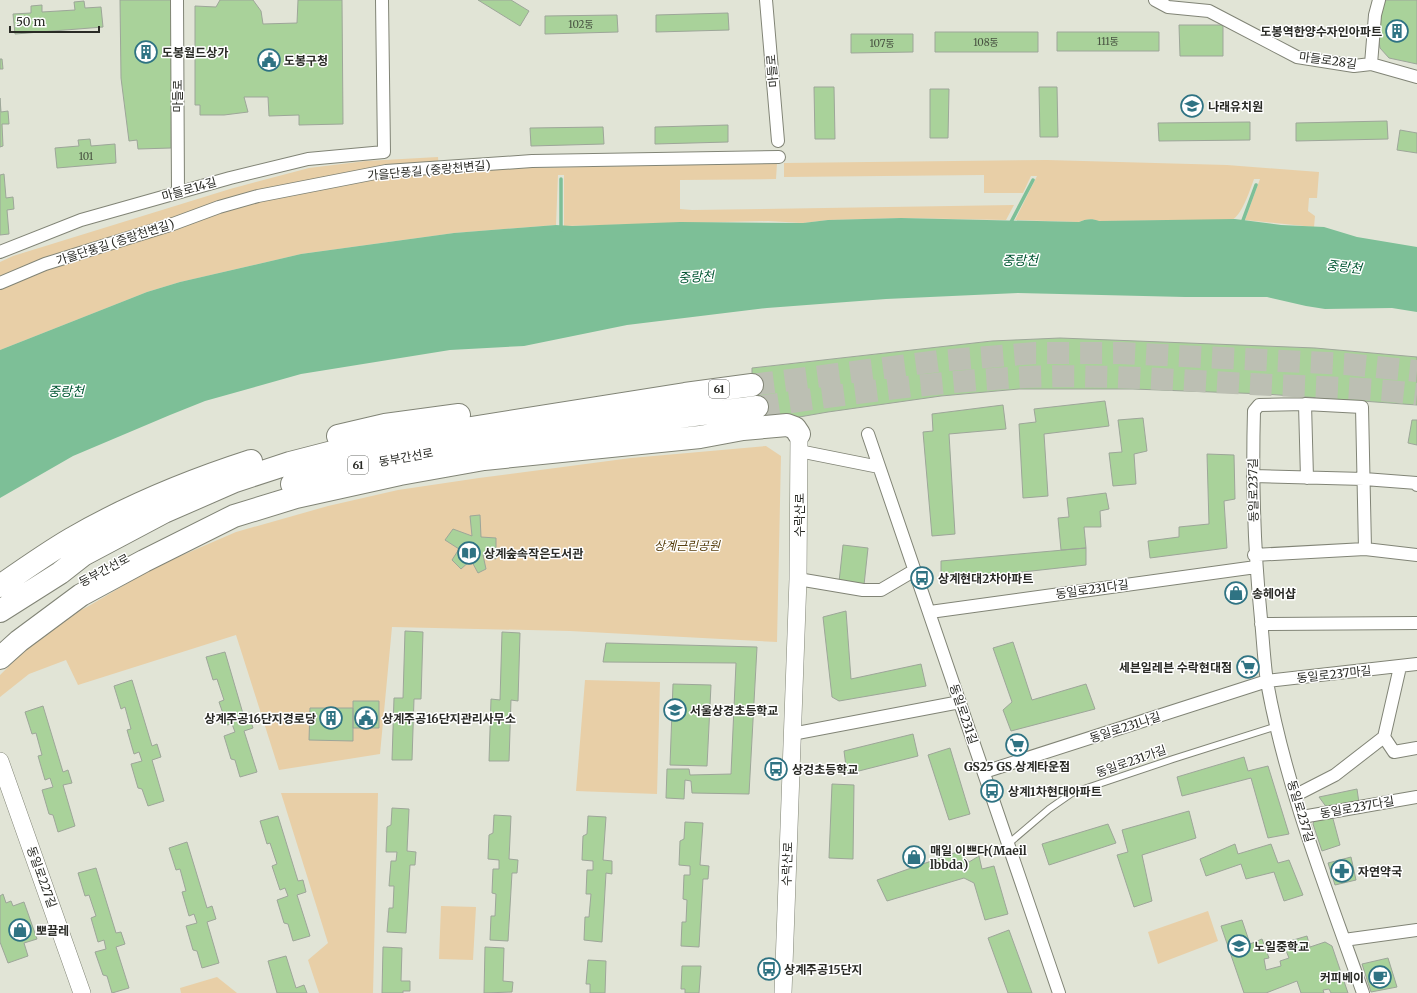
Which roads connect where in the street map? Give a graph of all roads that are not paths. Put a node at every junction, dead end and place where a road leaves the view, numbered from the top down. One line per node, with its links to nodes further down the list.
1 (177, 0): 10 (street, 마들로)
2 (382, 0): 10 (street, 마들로14길)
3 (766, 0): 8 (street, 마들로)
4 (1155, 0): 6 (street, 마들로28길)
5 (1379, 0): 6 (street)
6 (1371, 64): 7 (street, 마들로28길)
7 (1417, 77)
8 (778, 141)
9 (779, 157): 12 (street, 가을단풍길 (중랑천변길))
10 (178, 192): 11 (street, 마들로14길)
11 (0, 252)
12 (0, 283)
13 (752, 385): 14 (highway, 동부간선로 / 61)
14 (685, 394): 30 (highway); 32 (highway, 동부간선로 / 61)
15 (1305, 404): 20 (street, 동일로237길); 21 (street); 22 (street)
16 (757, 407): 31 (highway, 동부간선로 / 61)
17 (868, 434): 19 (street, 동일로231길)
18 (799, 442): 19 (street); 29 (street, 수락산로); 38 (highway)
19 (880, 467): 28 (street, 동일로231길)
20 (1252, 476): 21 (street); 25 (street, 동일로237길)
21 (1307, 478): 22 (street)
22 (1364, 479): 23 (street); 24 (street)
23 (1417, 485)
24 (1365, 549): 25 (street); 26 (street)
25 (1254, 555): 27 (street, 동일로237길)
26 (1417, 555)
27 (1256, 567): 33 (street, 동일로231다길); 34 (street, 동일로237길)
28 (915, 570): 29 (street); 33 (street, 동일로231길)
29 (798, 579): 44 (street, 수락산로)
30 (0, 586)
31 (40, 610): 36 (highway, 동부간선로 / 61); 37 (highway)
32 (0, 611)
33 (930, 612): 42 (street, 동일로231길)
34 (1261, 624): 35 (street); 41 (street, 동일로237길)
35 (1417, 624)
36 (0, 641)
37 (0, 655)
38 (0, 658)
39 (1417, 664): 40 (street, 동일로237마길)
40 (1400, 667): 41 (street, 동일로237마길); 45 (street)
41 (1267, 681): 43 (street, 동일로237길); 48 (street, 동일로231나길)
42 (960, 702): 44 (street); 48 (street, 동일로231길)
43 (1277, 726): 49 (street, 동일로237길); 52 (lane, 동일로231가길)
44 (792, 734): 56 (street, 수락산로)
45 (1384, 737): 46 (street); 49 (street)
46 (1417, 748)
47 (0, 761): 55 (street, 동일로227길)
48 (984, 772): 52 (street, 동일로231길)
49 (1296, 796): 51 (street, 동일로237길)
50 (1416, 800): 51 (street, 동일로237다길)
51 (1302, 817): 54 (street, 동일로237길)
52 (1008, 844): 57 (street, 동일로231길)
53 (1417, 930): 54 (street)
54 (1344, 940): 58 (street, 동일로237길)
55 (82, 993)
56 (783, 993)
57 (1059, 993)
58 (1363, 993)

